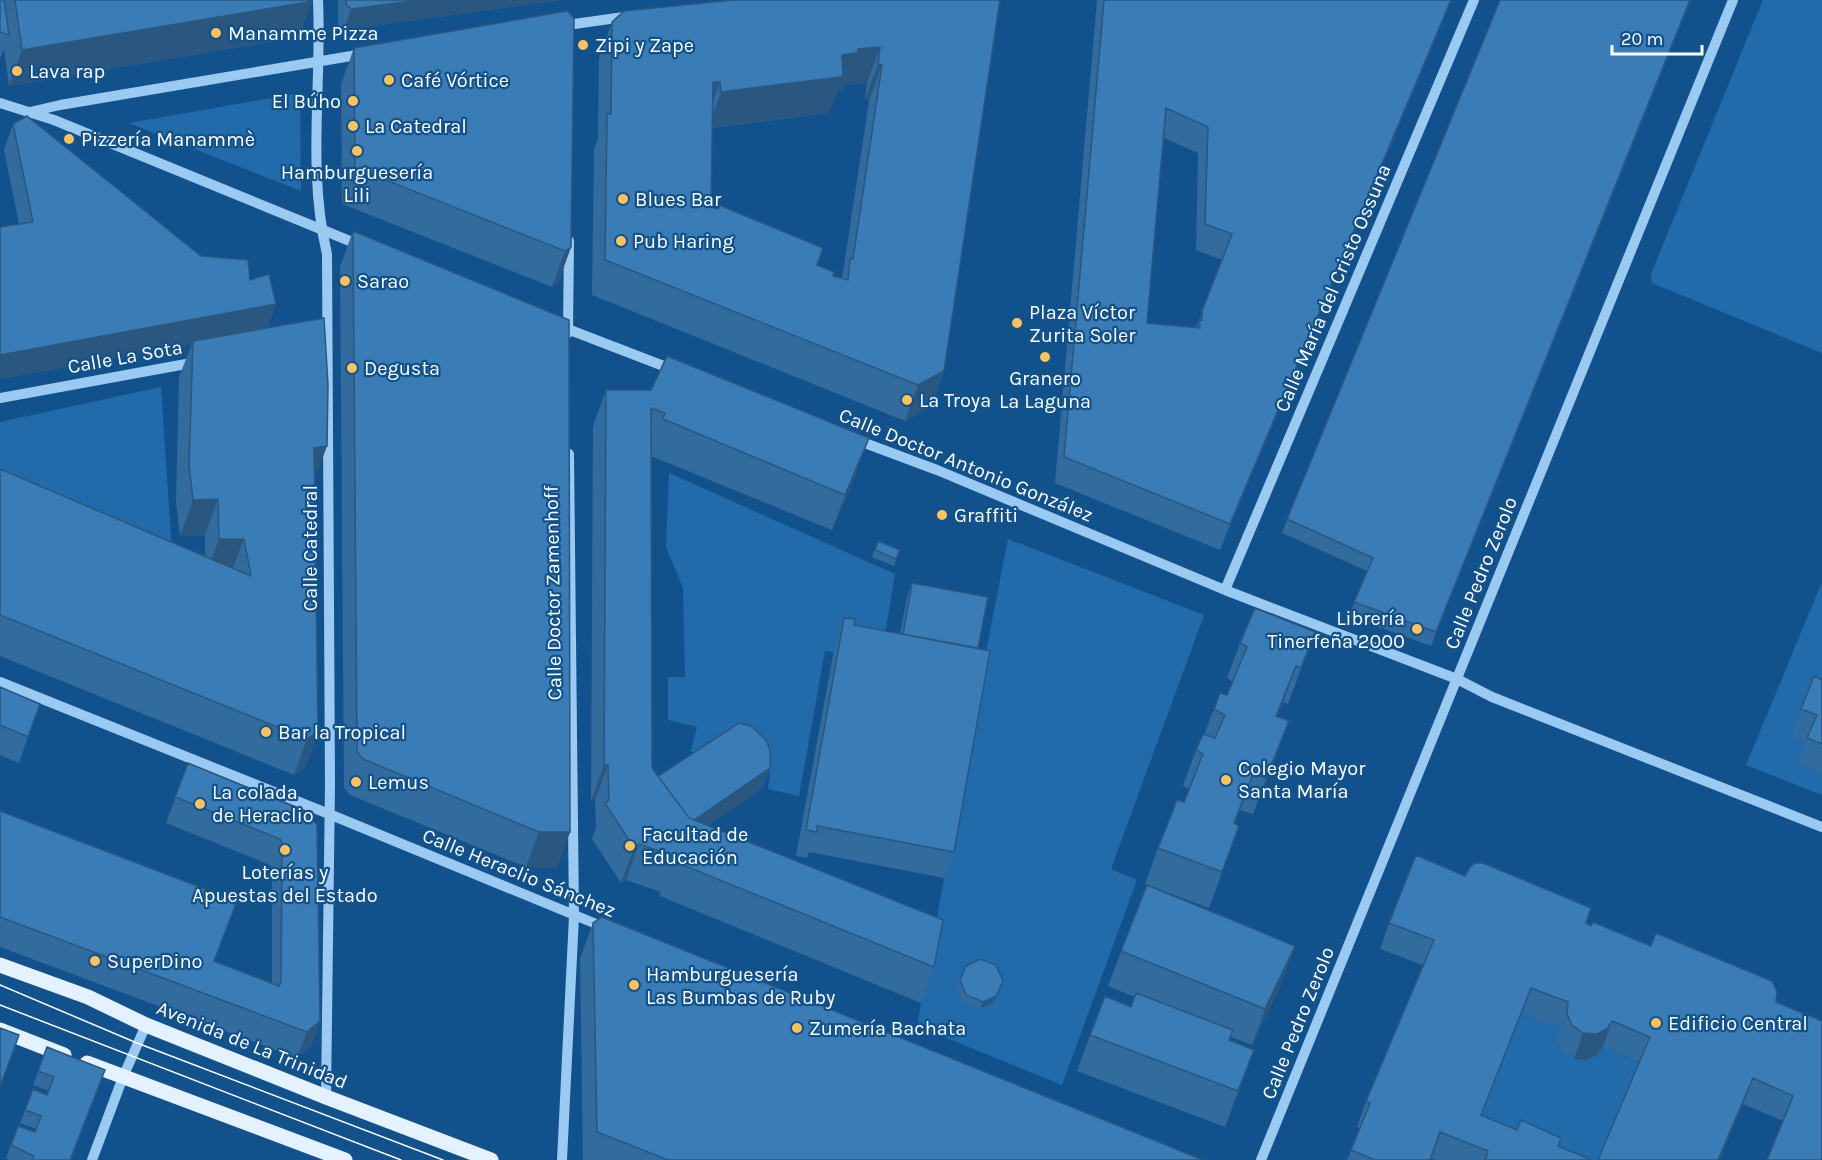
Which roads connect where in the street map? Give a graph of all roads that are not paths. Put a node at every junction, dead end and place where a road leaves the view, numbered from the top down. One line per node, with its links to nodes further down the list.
1 (318, 0): 9 (street, Calle Catedral)
2 (1474, 0): 25 (street, Calle María del Cristo Ossuna)
3 (1733, 0): 26 (street, Calle Pedro Zerolo)
4 (639, 15): 5 (street)
5 (571, 24): 6 (street); 7 (street)
6 (548, 28)
7 (571, 36)
8 (372, 52): 9 (street)
9 (319, 60): 11 (street); 13 (street, Calle Catedral)
10 (0, 103): 11 (street)
11 (27, 112): 13 (street)
12 (569, 224): 16 (street)
13 (321, 229): 14 (street); 17 (street, Calle Catedral)
14 (375, 251)
15 (547, 321): 16 (street)
16 (568, 330): 19 (street); 21 (street)
17 (327, 338): 18 (street); 28 (street, Calle Catedral)
18 (316, 340)
19 (568, 342)
20 (210, 360): 22 (street, Calle La Sota)
21 (680, 372)
22 (0, 398)
23 (848, 436): 25 (street, Calle Doctor Antonio González)
24 (569, 437): 30 (street, Calle Doctor Zamenhoff)
25 (1225, 590): 26 (street, Calle Doctor Antonio González)
26 (1457, 679): 29 (street, Calle Doctor Antonio González); 41 (street, Calle Pedro Zerolo)
27 (0, 682): 28 (street, Calle Heraclio Sánchez)
28 (329, 814): 30 (street, Calle Heraclio Sánchez); 36 (street, Calle Catedral)
29 (1822, 827)
30 (574, 916): 31 (street, Calle Heraclio Sánchez); 40 (street, Calle Doctor Zamenhoff)
31 (618, 933)
32 (0, 964): 33 (main road, Avenida de La Trinidad)
33 (146, 1026): 35 (street); 36 (main road, Avenida de La Trinidad)
34 (0, 1030): 35 (main road)
35 (123, 1077): 37 (main road); 38 (street)
36 (326, 1097): 39 (main road, Avenida de La Trinidad)
37 (338, 1159)
38 (92, 1160)
39 (491, 1160)
40 (562, 1160)
41 (1261, 1160)

